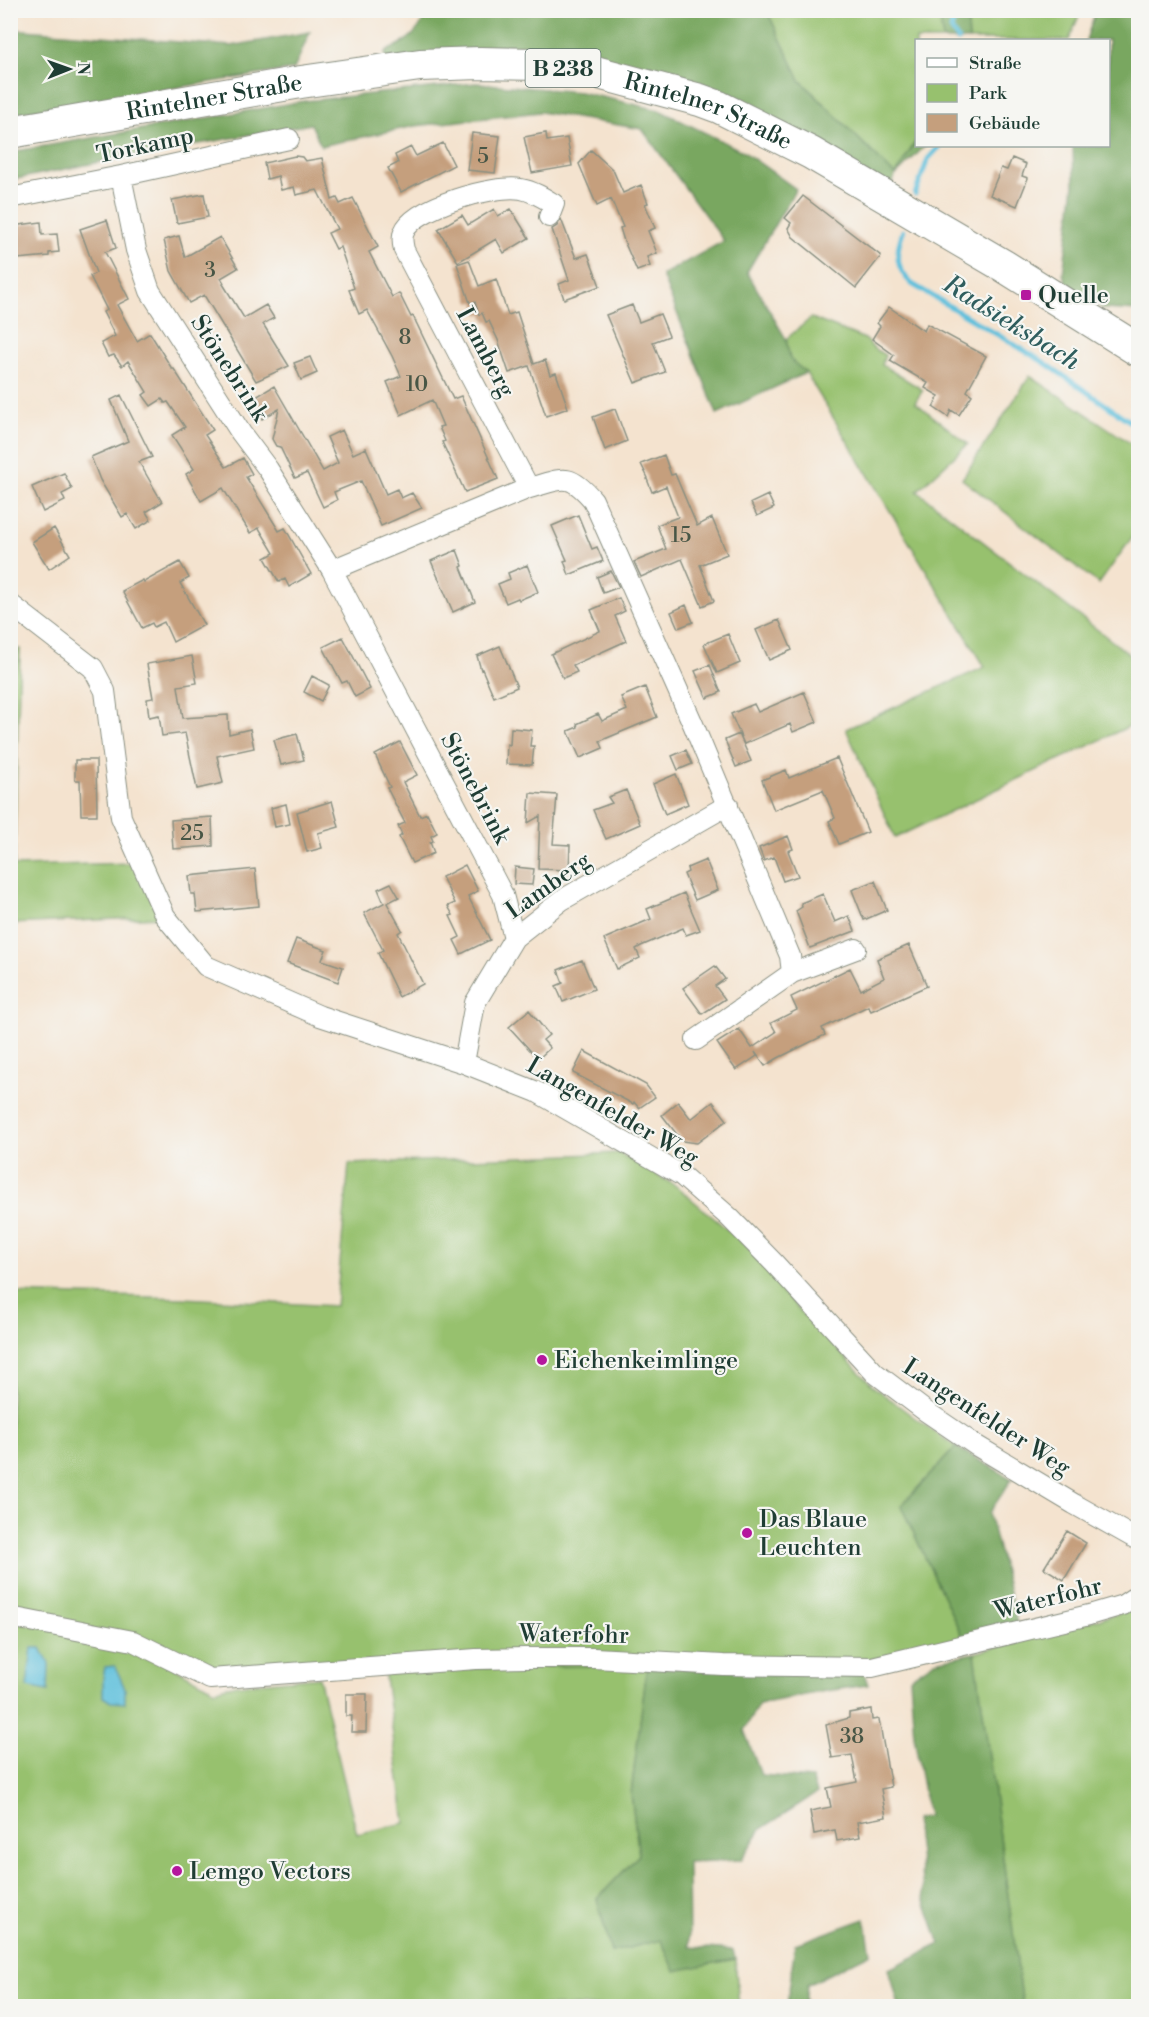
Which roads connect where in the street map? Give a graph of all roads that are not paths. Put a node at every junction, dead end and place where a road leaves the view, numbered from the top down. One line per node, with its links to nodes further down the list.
1 (10, 132): 6 (main road, Rintelner Straße / B 238)
2 (290, 139): 3 (street, Torkamp)
3 (121, 176): 4 (street, Torkamp); 8 (street, Stönebrink)
4 (10, 198)
5 (549, 217): 7 (street, Lamberg)
6 (1138, 350)
7 (529, 488): 8 (street); 10 (street)
8 (332, 570): 11 (street, Stönebrink)
9 (10, 604): 15 (street, Langenfelder Weg)
10 (728, 805): 11 (street, Lamberg); 13 (street)
11 (514, 938): 15 (street, Lamberg)
12 (856, 949): 13 (street)
13 (792, 973): 14 (street)
14 (696, 1040)
15 (464, 1063): 16 (street, Langenfelder Weg)
16 (1138, 1539)
17 (1138, 1595): 18 (street, Waterfohr)
18 (10, 1617)

